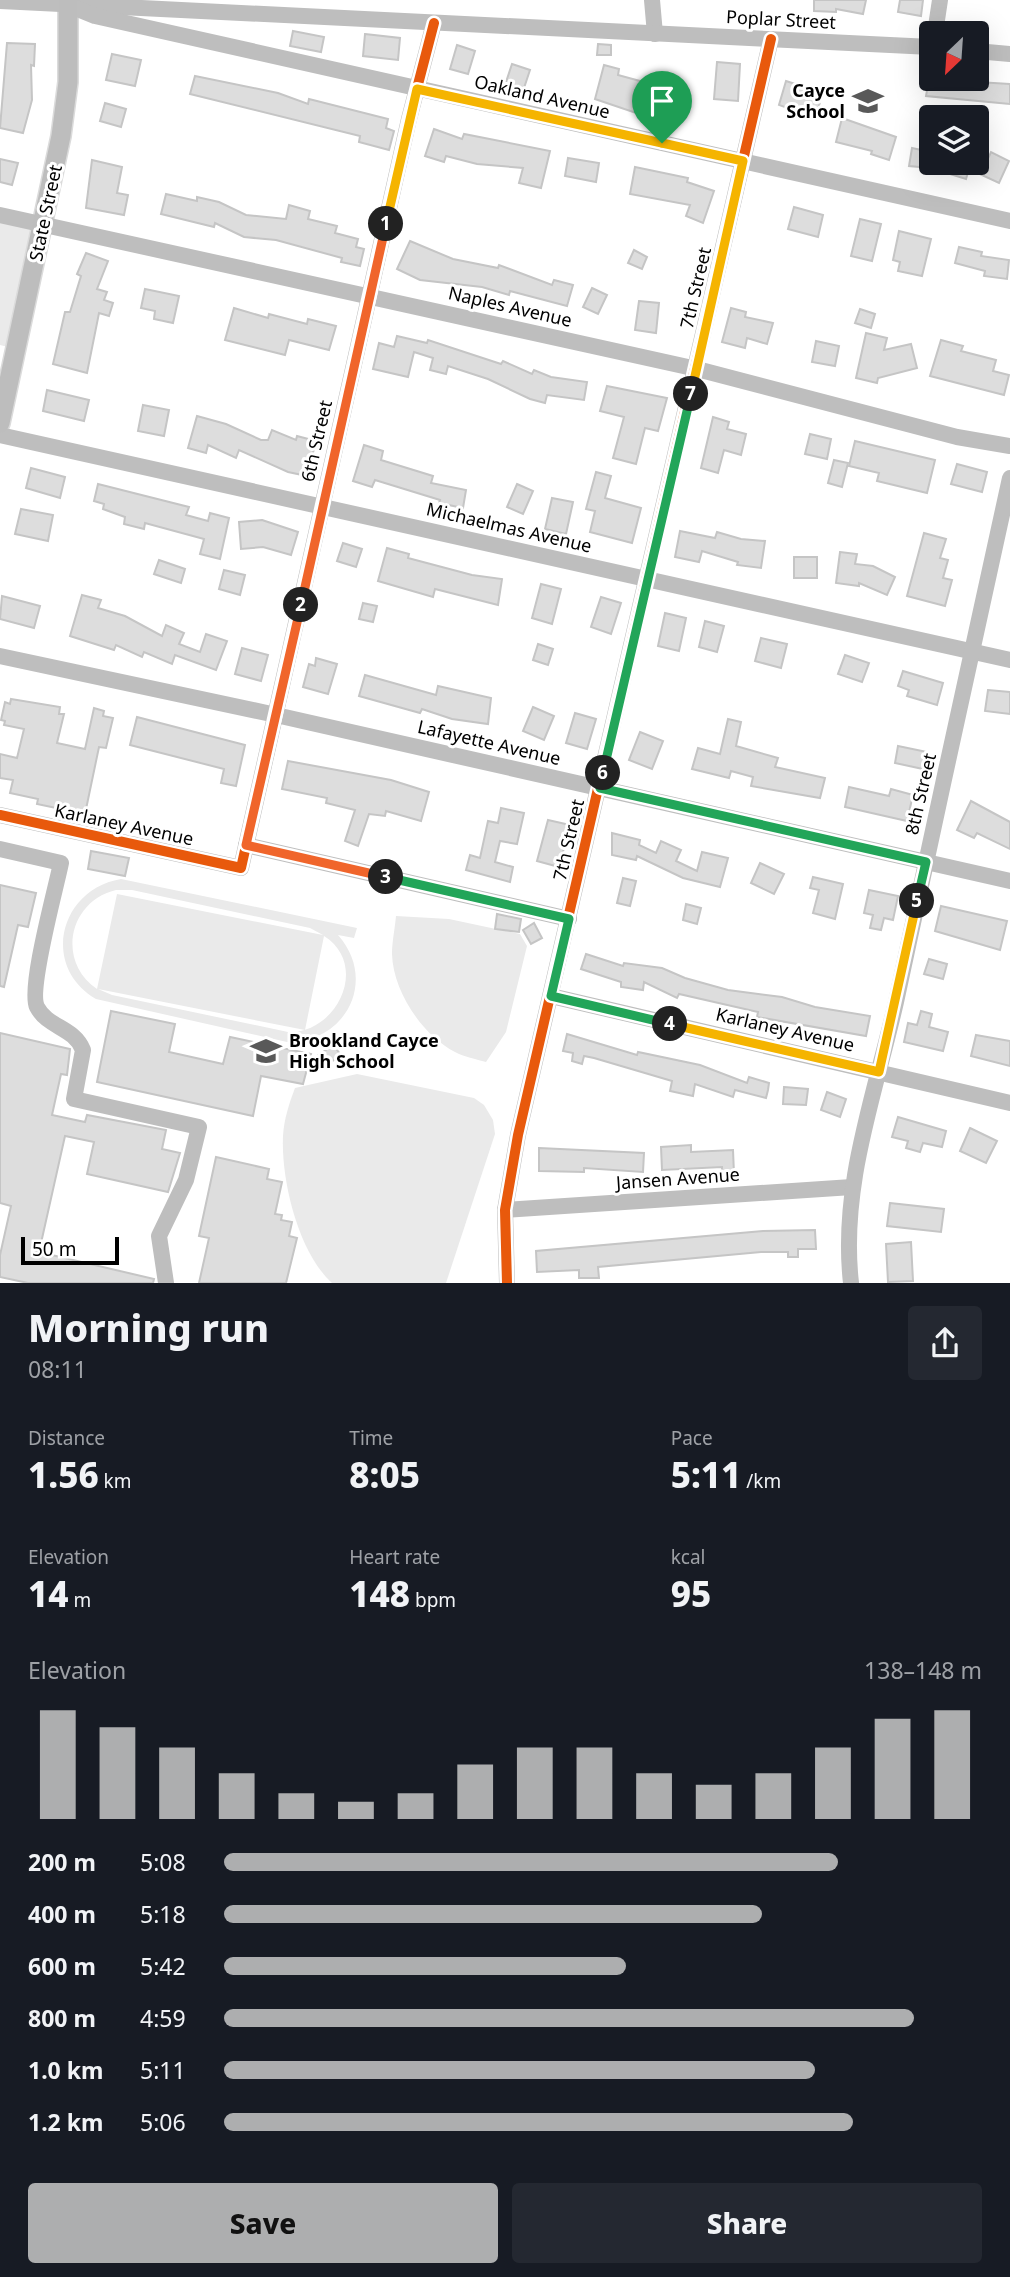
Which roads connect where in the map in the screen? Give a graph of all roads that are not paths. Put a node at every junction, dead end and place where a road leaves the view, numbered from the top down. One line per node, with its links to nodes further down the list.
1 (305, 0): 6 (street)
2 (652, 0): 9 (street)
3 (940, 0): 7 (street)
4 (0, 1): 5 (street, Poplar Street)
5 (68, 3): 6 (street, Poplar Street); 14 (street, Oakland Avenue); 18 (main road, State Street)
6 (306, 17): 8 (street, Poplar Street)
7 (937, 21)
8 (434, 23): 9 (street, Poplar Street); 14 (street, 6th Street)
9 (655, 34): 10 (street, Poplar Street)
10 (771, 39): 11 (street, Poplar Street); 15 (street, 7th Street)
11 (919, 46)
12 (989, 52): 13 (street)
13 (1010, 54)
14 (417, 89): 15 (street, Oakland Avenue); 19 (street, 6th Street)
15 (743, 161): 17 (street, Oakland Avenue); 20 (street, 7th Street)
16 (0, 215): 18 (street, Naples Avenue)
17 (1010, 221)
18 (44, 225): 19 (street, Naples Avenue); 21 (main road, State Street)
19 (370, 296): 20 (street, Naples Avenue); 25 (street, 6th Street)
20 (697, 369): 23 (street, Naples Avenue); 26 (street, 7th Street)
21 (0, 423)
22 (0, 435): 25 (street, Michaelmas Avenue)
23 (1010, 446)
24 (1010, 478): 27 (street, 8th Street)
25 (323, 505): 26 (street, Michaelmas Avenue); 30 (street, 6th Street)
26 (648, 579): 27 (street, Michaelmas Avenue); 31 (street, 7th Street)
27 (973, 652): 29 (street, Michaelmas Avenue); 35 (street, 8th Street)
28 (0, 656): 30 (street, Lafayette Avenue)
29 (1010, 660)
30 (276, 715): 31 (street, Lafayette Avenue); 33 (street, 6th Street)
31 (600, 788): 35 (street, Lafayette Avenue); 38 (street, 7th Street)
32 (0, 816): 36 (street, Karlaney Avenue)
33 (246, 845): 36 (street, 6th Street); 38 (street)
34 (0, 849): 44 (street)
35 (926, 862): 37 (street, Lafayette Avenue); 40 (street, 8th Street)
36 (241, 868)
37 (1010, 881)
38 (569, 919): 39 (street, 7th Street)
39 (551, 996): 40 (street, Karlaney Avenue); 43 (street, 7th Street)
40 (879, 1072): 41 (street, Karlaney Avenue); 42 (street, 8th Street)
41 (1010, 1103)
42 (852, 1187): 43 (street, Jansen Avenue); 46 (street, 8th Street)
43 (505, 1210): 45 (street, 7th Street)
44 (166, 1283)
45 (508, 1283)
46 (851, 1283)

